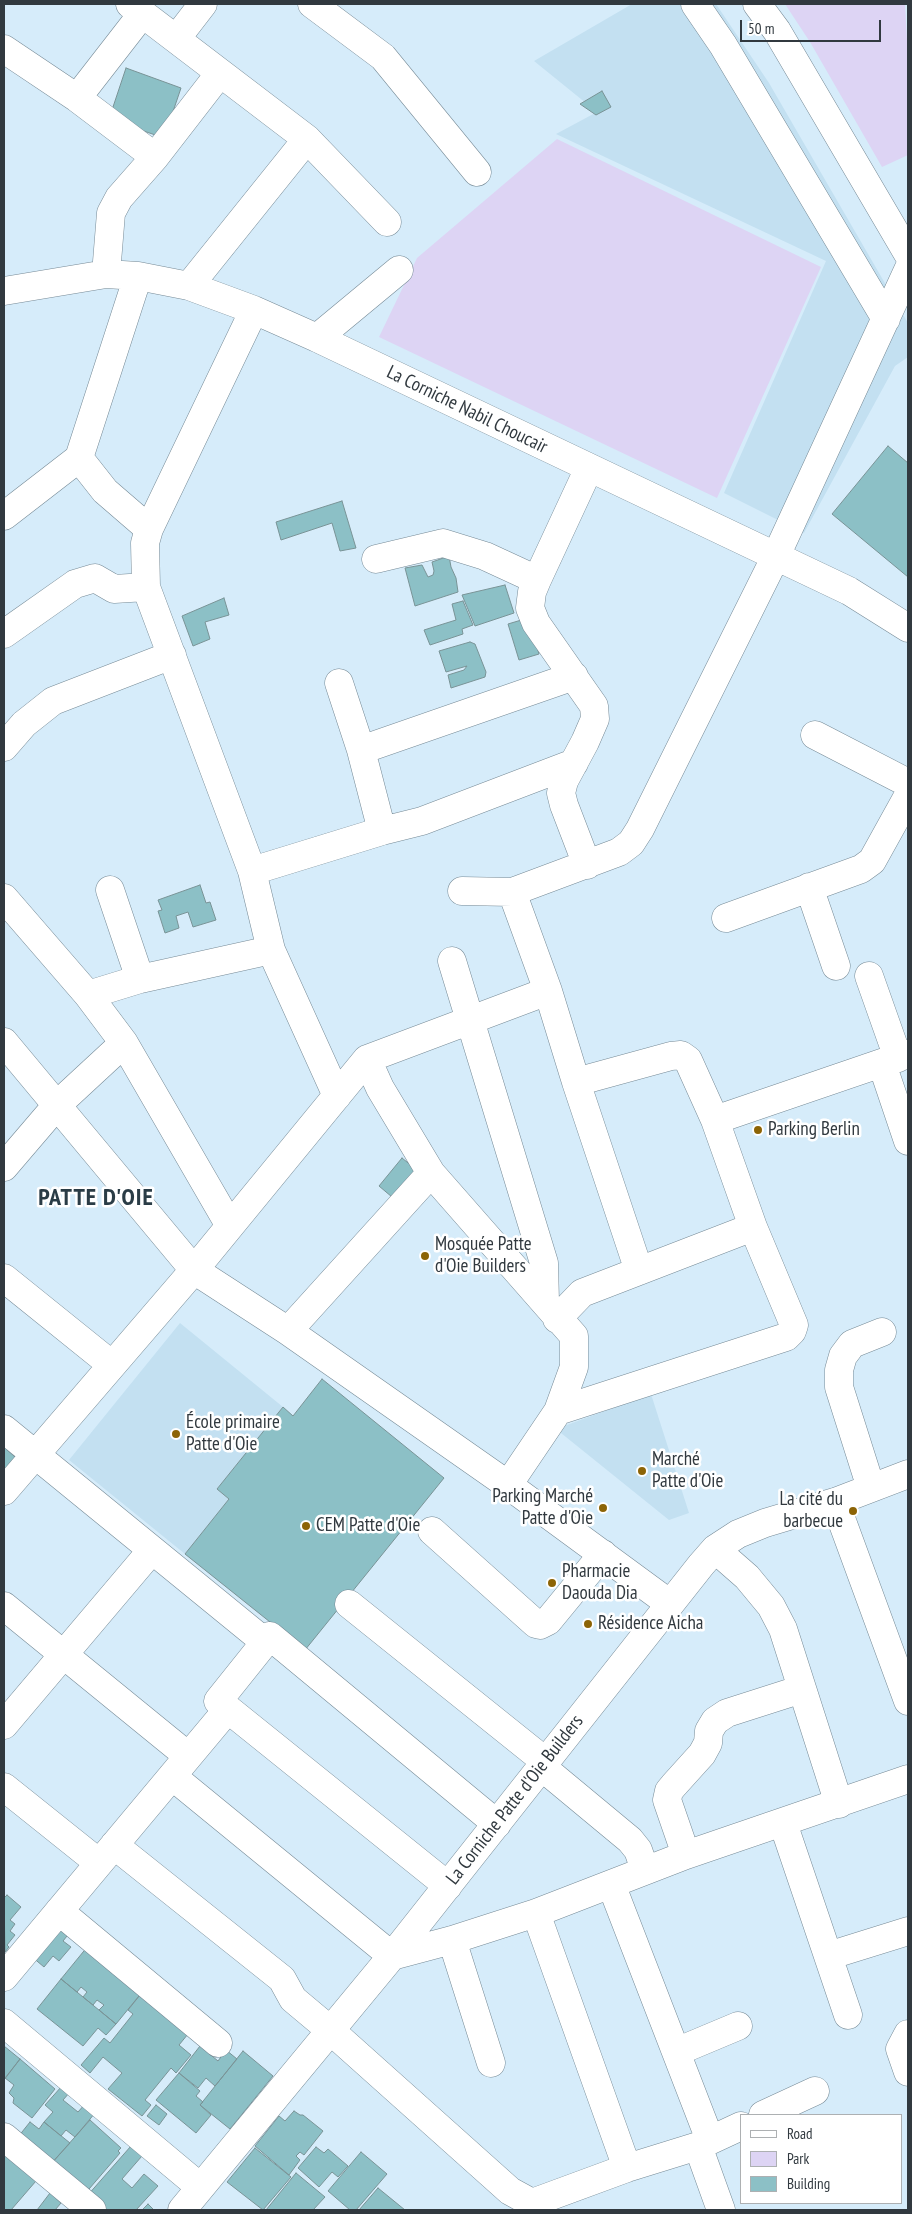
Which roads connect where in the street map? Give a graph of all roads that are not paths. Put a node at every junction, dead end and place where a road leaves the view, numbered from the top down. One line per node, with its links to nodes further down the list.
1 (203, 4): 6 (main road)
2 (312, 4): 12 (main road)
3 (695, 4): 22 (main road)
4 (757, 4): 14 (main road)
5 (137, 8): 6 (main road); 9 (main road)
6 (176, 39): 8 (main road)
7 (4, 49): 9 (main road)
8 (220, 73): 10 (main road); 11 (main road)
9 (77, 98): 11 (main road)
10 (307, 139): 13 (main road); 19 (main road)
11 (155, 157): 17 (main road)
12 (477, 172)
13 (387, 222)
14 (908, 254)
15 (399, 270): 23 (main road)
16 (908, 270): 22 (main road)
17 (106, 274): 18 (main road, La Corniche Nabil Choucair); 20 (main road, La Corniche Nabil Choucair)
18 (138, 276): 19 (main road, La Corniche Nabil Choucair); 24 (main road)
19 (189, 286): 21 (main road, La Corniche Nabil Choucair)
20 (4, 291)
21 (254, 310): 23 (main road, La Corniche Nabil Choucair); 27 (main road)
22 (886, 319): 28 (main road)
23 (317, 338): 25 (main road, La Corniche Nabil Choucair)
24 (79, 458): 26 (main road); 27 (main road)
25 (590, 468): 28 (main road, La Corniche Nabil Choucair); 30 (main road)
26 (4, 516)
27 (149, 529): 31 (main road)
28 (776, 556): 32 (main road, La Corniche Nabil Choucair); 44 (main road)
29 (376, 559): 30 (main road)
30 (537, 580): 35 (main road)
31 (146, 587): 33 (main road); 34 (main road)
32 (908, 628)
33 (4, 634)
34 (172, 655): 38 (main road); 45 (main road)
35 (574, 676): 39 (main road); 40 (main road)
36 (339, 683): 39 (main road)
37 (816, 735): 41 (main road)
38 (4, 747)
39 (361, 750): 43 (main road)
40 (574, 763): 43 (main road); 44 (main road)
41 (908, 783)
42 (908, 796): 46 (main road)
43 (382, 831): 45 (main road)
44 (587, 865): 49 (main road)
45 (252, 871): 52 (main road)
46 (809, 887): 51 (main road); 54 (main road)
47 (110, 890): 56 (main road)
48 (462, 891): 49 (main road)
49 (512, 892): 57 (main road)
50 (4, 898): 58 (main road)
51 (726, 918)
52 (271, 950): 56 (main road); 65 (main road)
53 (452, 962): 59 (main road)
54 (836, 966)
55 (869, 976): 62 (main road)
56 (140, 979): 58 (main road)
57 (548, 992): 59 (main road); 64 (main road)
58 (88, 995): 61 (main road)
59 (470, 1019): 63 (main road); 76 (main road)
60 (4, 1042): 66 (main road)
61 (124, 1043): 66 (main road); 71 (main road)
62 (896, 1058): 67 (main road); 68 (main road)
63 (366, 1059): 65 (main road); 70 (main road)
64 (576, 1082): 67 (main road); 74 (main road)
65 (337, 1096): 71 (main road)
66 (56, 1105): 69 (main road); 73 (main road)
67 (715, 1120): 72 (main road)
68 (908, 1141)
69 (4, 1167)
70 (431, 1173): 76 (main road); 77 (main road)
71 (230, 1226): 73 (main road)
72 (753, 1227): 74 (main road); 80 (main road)
73 (194, 1270): 77 (main road); 79 (main road)
74 (639, 1271): 76 (main road)
75 (4, 1278): 79 (main road)
76 (551, 1310): 80 (main road)
77 (288, 1332): 84 (main road)
78 (882, 1332): 85 (main road)
79 (112, 1365): 82 (main road)
80 (558, 1411): 84 (main road)
81 (4, 1429): 82 (main road)
82 (35, 1455): 86 (main road); 90 (main road)
83 (908, 1474): 85 (main road, La Corniche Patte d'Oie Builders)
84 (508, 1485): 91 (main road)
85 (871, 1488): 87 (main road, La Corniche Patte d'Oie Builders)
86 (4, 1491)
87 (835, 1502): 89 (main road, La Corniche Patte d'Oie Builders); 98 (main road)
88 (432, 1531): 91 (main road)
89 (716, 1549): 93 (main road, La Corniche Patte d'Oie Builders); 97 (main road)
90 (152, 1550): 95 (main road); 96 (main road)
91 (603, 1554): 93 (main road)
92 (349, 1604): 101 (main road)
93 (670, 1604): 101 (main road, La Corniche Patte d'Oie Builders)
94 (4, 1606): 96 (main road)
95 (265, 1642): 99 (main road); 107 (main road)
96 (64, 1655): 100 (main road); 102 (main road)
97 (802, 1689): 105 (main road); 109 (main road)
98 (908, 1701)
99 (228, 1709): 102 (main road); 112 (main road)
100 (4, 1725)
101 (544, 1764): 107 (main road, La Corniche Patte d'Oie Builders); 110 (main road)
102 (180, 1766): 108 (main road); 117 (main road)
103 (908, 1779): 105 (main road)
104 (4, 1786): 108 (main road)
105 (839, 1804): 106 (main road)
106 (783, 1823): 109 (main road); 118 (main road)
107 (497, 1824): 112 (main road, La Corniche Patte d'Oie Builders)
108 (107, 1854): 113 (main road); 123 (main road)
109 (686, 1854): 110 (main road)
110 (645, 1870): 111 (main road)
111 (610, 1884): 114 (main road); 126 (main road)
112 (448, 1886): 117 (main road, La Corniche Patte d'Oie Builders)
113 (59, 1911): 119 (main road); 125 (main road)
114 (536, 1913): 116 (main road); 134 (main road)
115 (908, 1931): 118 (main road)
116 (452, 1940): 117 (main road); 127 (main road)
117 (392, 1956): 123 (main road, La Corniche Patte d'Oie Builders)
118 (828, 1956): 120 (main road)
119 (6, 1970)
120 (848, 2015)
121 (4, 2023): 135 (main road)
122 (738, 2026): 126 (main road)
123 (330, 2030): 134 (main road); 135 (main road, La Corniche Patte d'Oie Builders)
124 (908, 2034): 128 (main road)
125 (218, 2042)
126 (676, 2052): 133 (main road)
127 (491, 2062)
128 (908, 2072)
129 (815, 2091): 130 (main road)
130 (765, 2114)
131 (740, 2126): 133 (main road)
132 (4, 2137): 136 (main road)
133 (704, 2143): 134 (main road); 138 (main road)
134 (627, 2168)
135 (200, 2187): 137 (main road, La Corniche Patte d'Oie Builders)
136 (92, 2210)
137 (182, 2210)
138 (721, 2210)

